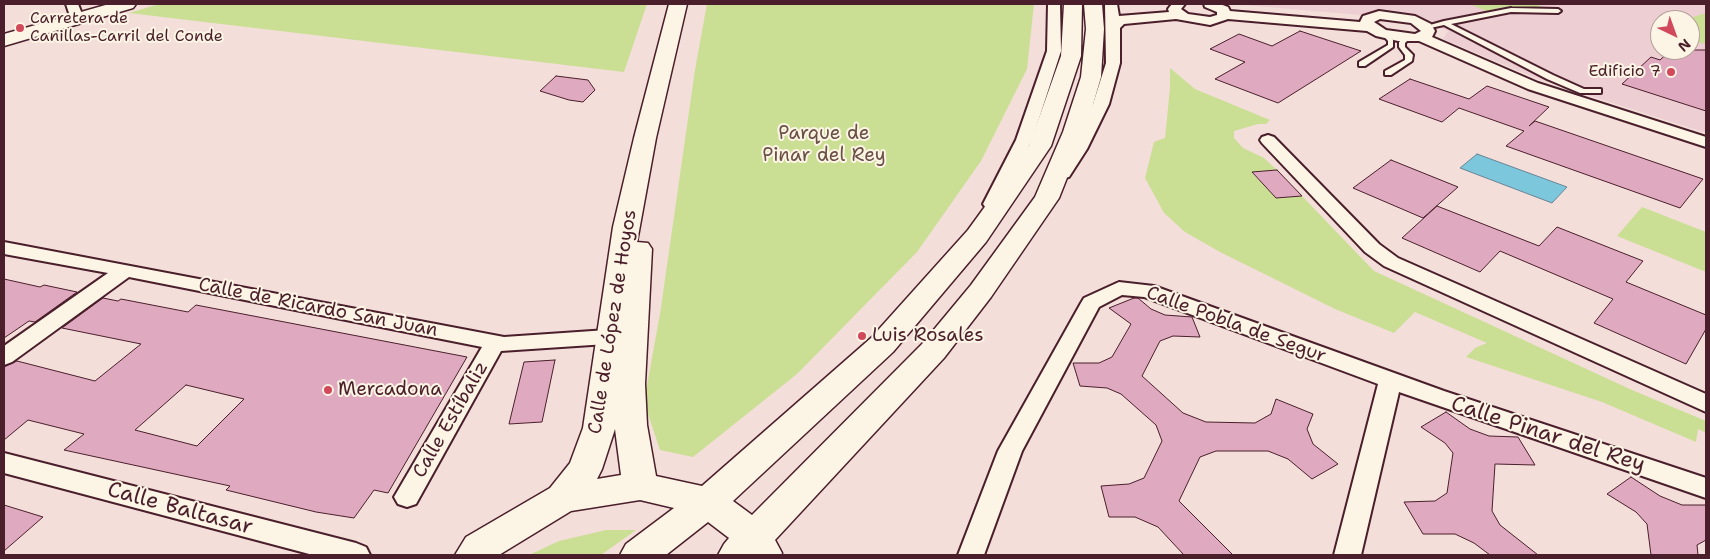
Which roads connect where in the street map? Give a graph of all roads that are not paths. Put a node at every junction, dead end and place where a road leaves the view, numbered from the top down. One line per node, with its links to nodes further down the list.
1 (127, 4): 10 (main road)
2 (678, 4): 27 (main road, Calle de López de Hoyos)
3 (1054, 4): 24 (street)
4 (1073, 4): 24 (main road)
5 (1093, 4): 23 (main road)
6 (1111, 4): 14 (street)
7 (1210, 4): 11 (street)
8 (1542, 4): 12 (lane)
9 (1174, 7): 11 (street); 14 (street)
10 (74, 11): 17 (main road)
11 (1224, 12): 13 (street)
12 (1444, 23): 16 (lane); 20 (lane)
13 (1368, 24): 15 (street); 16 (street)
14 (1113, 27): 23 (street)
15 (1385, 34): 16 (street); 18 (lane)
16 (1418, 34): 19 (lane); 22 (street)
17 (4, 40)
18 (1362, 64)
19 (1388, 73)
20 (1598, 90)
21 (1268, 140): 31 (street)
22 (1706, 142)
23 (1047, 198): 38 (main road)
24 (977, 236): 37 (main road)
25 (4, 248): 26 (street, Calle de Ricardo San Juan)
26 (125, 270): 28 (street, Calle de Ricardo San Juan); 29 (street)
27 (622, 336): 28 (street, Calle de Ricardo San Juan); 33 (main road, Calle de López de Hoyos); 36 (main road, Calle de López de Hoyos)
28 (496, 343): 35 (street, Calle Estíbaliz)
29 (4, 357)
30 (1390, 381): 34 (street, Calle Pinar del Rey); 42 (street, Calle Pobla de Segur); 43 (street)
31 (1706, 404)
32 (4, 463): 39 (street, Calle Baltasar)
33 (640, 486): 36 (main road); 37 (main road)
34 (1706, 488)
35 (407, 497)
36 (563, 498): 40 (main road)
37 (708, 502): 38 (main road); 41 (main road)
38 (752, 549)
39 (356, 555)
40 (474, 555)
41 (638, 555)
42 (972, 555)
43 (1346, 555)

